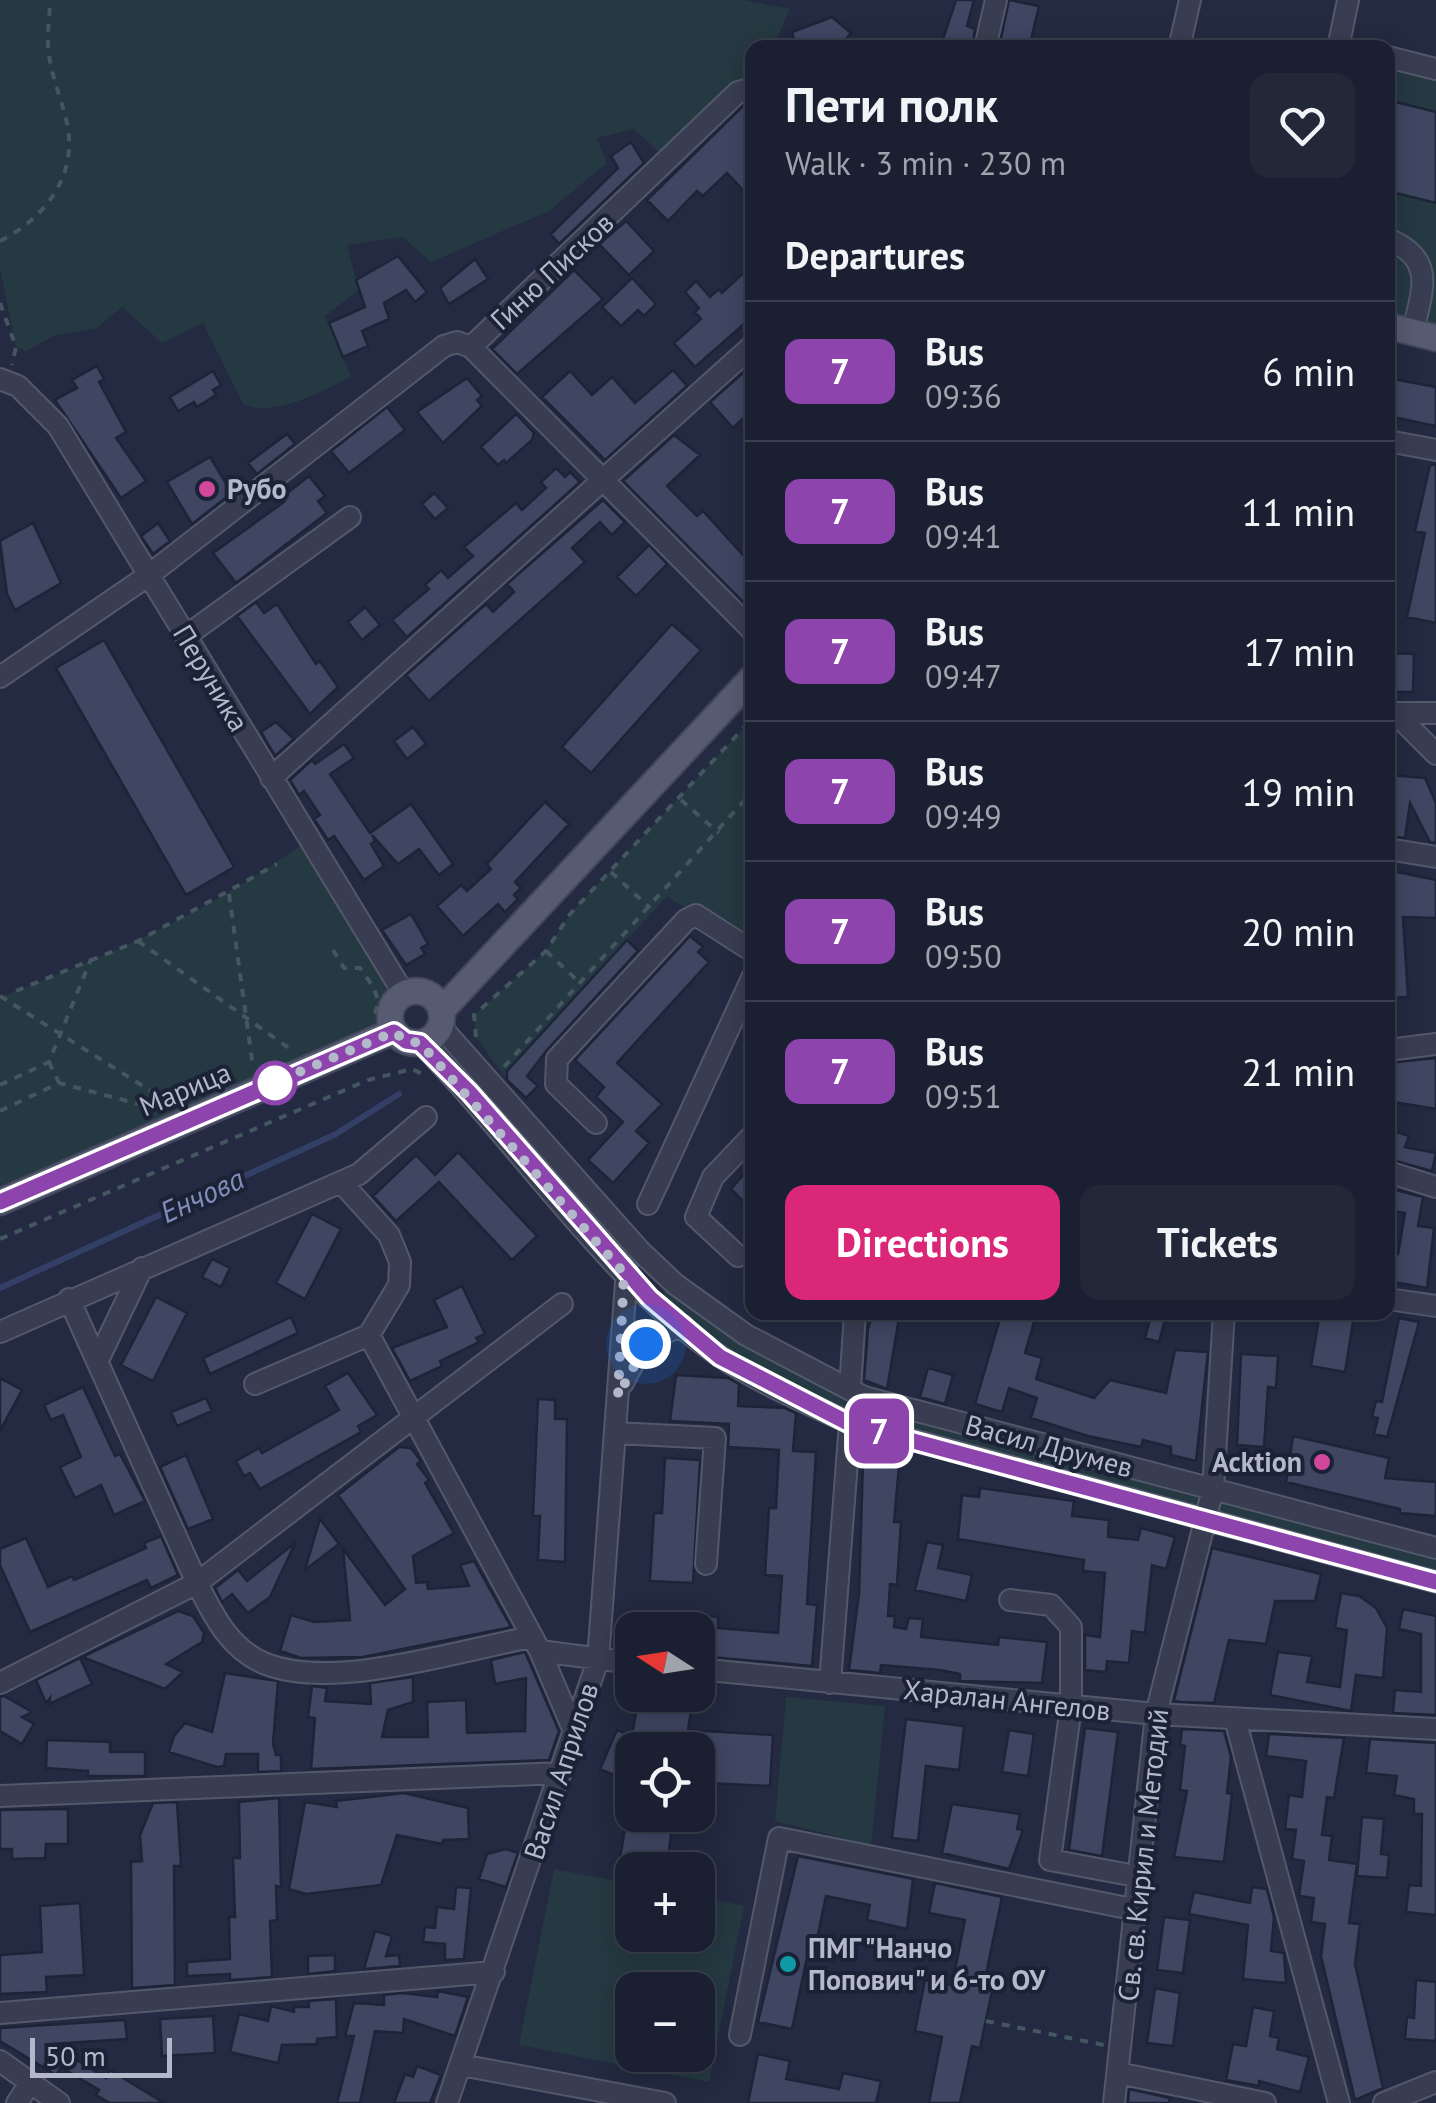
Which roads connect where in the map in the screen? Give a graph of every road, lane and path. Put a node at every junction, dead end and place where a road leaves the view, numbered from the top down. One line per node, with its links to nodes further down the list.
1 (50, 0): 11 (path)
2 (996, 0): 5 (street)
3 (1190, 0): 6 (street)
4 (1348, 0): 7 (street)
5 (987, 40)
6 (1181, 40)
7 (1343, 40)
8 (1395, 59): 9 (street)
9 (1436, 69)
10 (745, 90): 15 (street, Гиню Писков)
11 (0, 241)
12 (1395, 242): 14 (street)
13 (0, 302): 17 (path)
14 (1406, 332)
15 (470, 348): 20 (street); 22 (street, Гиню Писков)
16 (745, 352): 20 (street)
17 (5, 381): 22 (street, Перуника)
18 (1395, 442): 19 (street)
19 (1436, 450)
20 (604, 480): 23 (street); 31 (street)
21 (350, 518): 24 (street)
22 (149, 575): 24 (street, Перуника); 25 (street, Гиню Писков)
23 (745, 623)
24 (186, 636): 31 (street, Перуника)
25 (0, 677)
26 (745, 686): 52 (main road)
27 (1395, 713): 28 (street)
28 (1436, 713)
29 (1395, 716): 30 (street)
30 (1435, 745)
31 (271, 778): 49 (street, Перуника)
32 (679, 798): 34 (path)
33 (745, 800): 34 (path)
34 (718, 832): 40 (path)
35 (1395, 850): 36 (street)
36 (1436, 857)
37 (277, 864): 39 (path)
38 (612, 872): 40 (path)
39 (229, 894): 41 (path); 51 (path)
40 (650, 908): 46 (path)
41 (138, 940): 45 (path); 51 (path)
42 (745, 947): 68 (street)
43 (333, 950): 53 (path)
44 (546, 951): 46 (path)
45 (91, 959): 47 (path); 55 (path)
46 (580, 983): 61 (path)
47 (16, 990)
48 (745, 993): 74 (street)
49 (404, 994): 52 (main road); 54 (main road)
50 (0, 996): 55 (path)
51 (245, 1016): 58 (path); 60 (path)
52 (433, 1019): 54 (main road); 61 (street, Васил Друмев); 78 (street, Васил Друмев)
53 (369, 1022)
54 (394, 1032): 73 (main road, Марица)
55 (61, 1034): 59 (path); 64 (path)
56 (1436, 1044): 57 (street)
57 (1395, 1049)
58 (293, 1051)
59 (49, 1062): 62 (path); 63 (path)
60 (253, 1067)
61 (490, 1081): 75 (street, Васил Друмев)
62 (60, 1082): 65 (path); 66 (path)
63 (0, 1085)
64 (172, 1104)
65 (158, 1110)
66 (0, 1111)
67 (426, 1117): 71 (street)
68 (596, 1123)
69 (745, 1143): 76 (street)
70 (1395, 1174): 72 (street)
71 (341, 1182): 77 (street); 87 (street)
72 (1436, 1187)
73 (0, 1202)
74 (648, 1204)
75 (640, 1251): 78 (street); 90 (street, Васил Друмев)
76 (738, 1256)
77 (142, 1268): 79 (street); 88 (street)
78 (624, 1273): 85 (street, Васил Друмев); 91 (street, Васил Априлов)
79 (69, 1299): 86 (street); 88 (street)
80 (1395, 1301): 82 (street)
81 (562, 1304): 92 (street)
82 (1436, 1306)
83 (854, 1320): 90 (street)
84 (1224, 1320): 95 (street, Св. св. Кирил и Методий)
85 (683, 1326): 91 (street); 93 (street, Васил Друмев)
86 (0, 1332)
87 (369, 1335): 89 (street); 92 (street)
88 (98, 1360): 100 (street)
89 (254, 1384)
90 (850, 1389): 95 (street, Васил Друмев)
91 (618, 1396): 94 (street, Васил Априлов)
92 (412, 1416): 100 (street); 102 (street)
93 (850, 1424): 96 (street, Васил Друмев); 106 (street)
94 (615, 1433): 98 (street); 103 (street, Васил Априлов)
95 (1213, 1489): 96 (street, Св. св. Кирил и Методий); 97 (street, Васил Друмев)
96 (1207, 1520): 99 (street, Васил Друмев); 109 (street, Св. св. Кирил и Методий)
97 (1436, 1548)
98 (706, 1564)
99 (1436, 1582)
100 (197, 1584): 102 (street); 107 (street)
101 (1010, 1600): 108 (street)
102 (536, 1644): 103 (street); 112 (street)
103 (598, 1660): 104 (street); 112 (street, Васил Априлов)
104 (615, 1662)
105 (715, 1672): 106 (street, Харалан Ангелов)
106 (830, 1682): 108 (street, Харалан Ангелов)
107 (0, 1683)
108 (1071, 1706): 109 (street, Харалан Ангелов); 115 (street)
109 (1156, 1714): 110 (street, Харалан Ангелов); 115 (street, Св. св. Кирил и Методий)
110 (1236, 1719): 111 (street, Харалан Ангелов); 133 (street)
111 (1436, 1729)
112 (574, 1731): 113 (street, Васил Априлов)
113 (561, 1772): 114 (street); 117 (street, Васил Априлов)
114 (0, 1796)
115 (1141, 1877): 116 (street, Св. св. Кирил и Методий)
116 (1137, 1910): 120 (street); 124 (street, Св. св. Кирил и Методий)
117 (494, 1972): 118 (street); 123 (street, Васил Априлов)
118 (0, 2014)
119 (986, 2021): 121 (path)
120 (740, 2036)
121 (1111, 2046)
122 (0, 2061): 126 (street)
123 (461, 2065): 129 (street, Васил Априлов); 130 (street)
124 (1118, 2073): 131 (street, Св. св. Кирил и Методий); 132 (street)
125 (1436, 2082): 134 (street)
126 (30, 2083): 127 (street); 128 (street)
127 (17, 2103)
128 (59, 2103)
129 (447, 2103)
130 (665, 2103)
131 (1114, 2103)
132 (1265, 2103)
133 (1339, 2103)
134 (1384, 2103)

